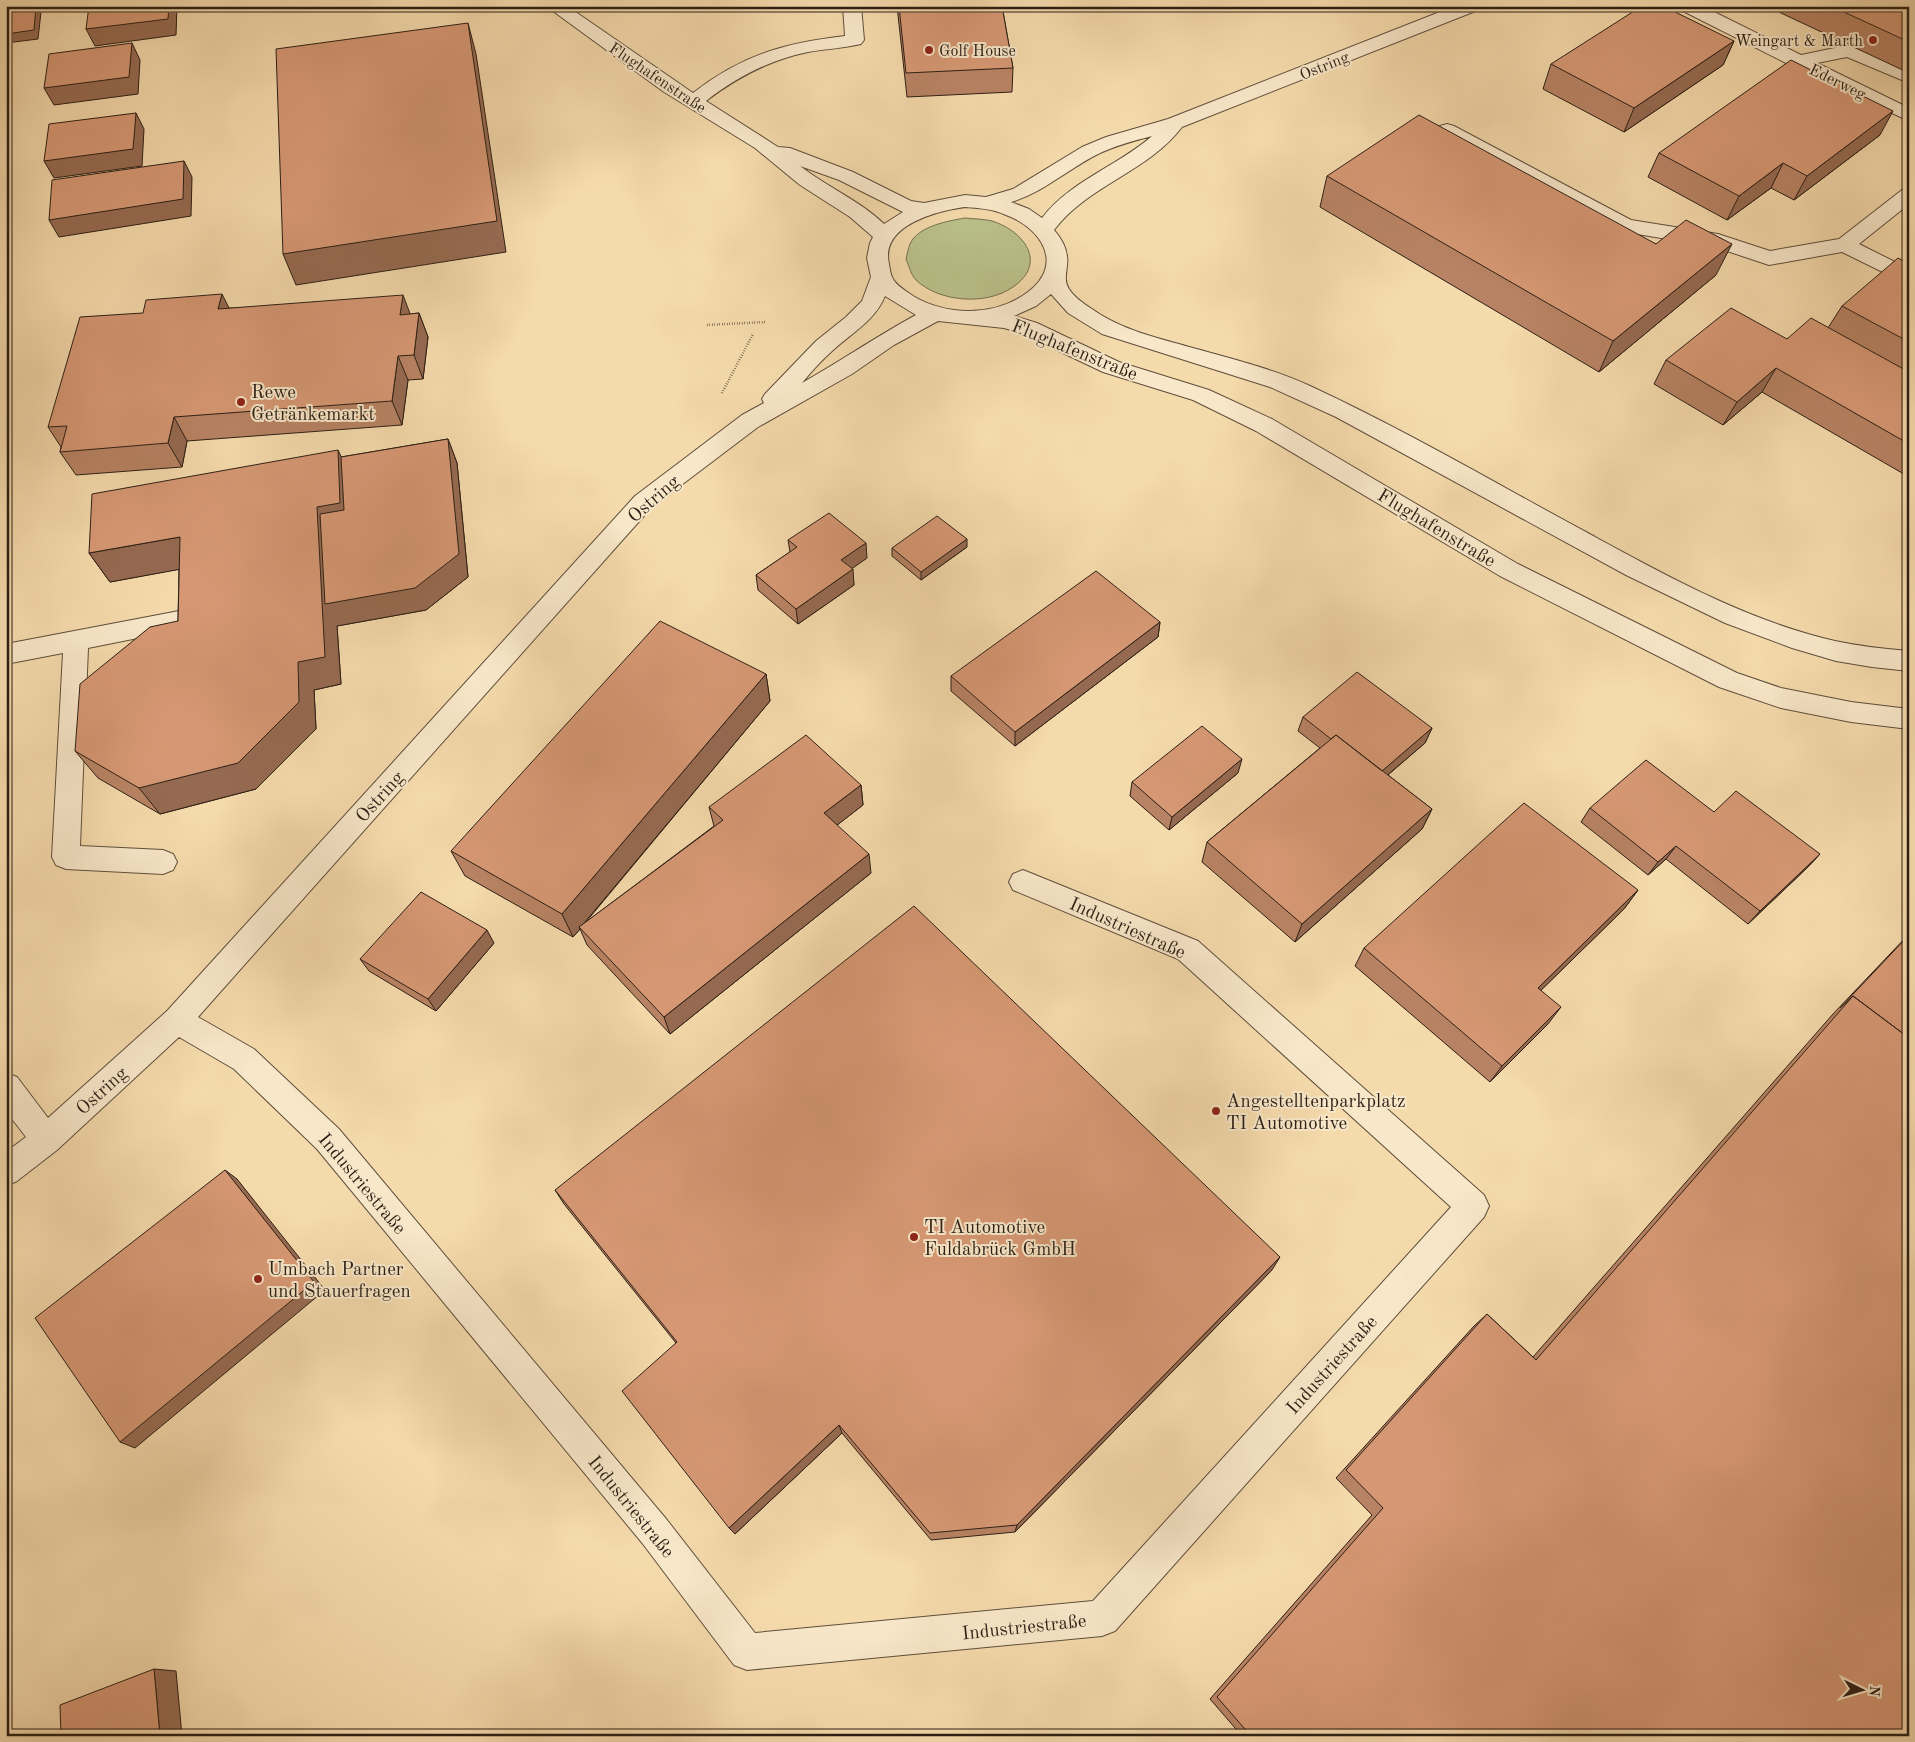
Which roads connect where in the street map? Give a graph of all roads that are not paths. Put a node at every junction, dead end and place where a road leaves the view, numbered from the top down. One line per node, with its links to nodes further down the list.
1 (555, 6): 7 (street, Flughafenstraße)
2 (852, 6): 7 (street)
3 (1472, 6): 9 (street, Ostring)
4 (1686, 6): 5 (street, Ederweg)
5 (1797, 61): 6 (street); 8 (street, Ederweg)
6 (1909, 77)
7 (693, 102): 11 (street, Flughafenstraße)
8 (1909, 115)
9 (1175, 123): 13 (street, Ostring); 15 (street, Ostring)
10 (1447, 130): 17 (street)
11 (762, 144): 14 (street, Flughafenstraße); 16 (street, Flughafenstraße)
12 (1909, 194): 17 (street)
13 (987, 203): 14 (street); 15 (street)
14 (922, 209): 16 (street)
15 (1044, 229): 18 (street)
16 (884, 237): 19 (street)
17 (1845, 246): 20 (street)
18 (1055, 274): 22 (street); 27 (street, Flughafenstraße)
19 (881, 278): 21 (street); 23 (street, Ostring)
20 (1909, 278)
21 (935, 314): 22 (street); 23 (street, Ostring)
22 (971, 318): 28 (street, Flughafenstraße)
23 (750, 421): 31 (street, Ostring)
24 (179, 621): 25 (street)
25 (76, 641): 26 (street); 29 (street)
26 (6, 654)
27 (1909, 662)
28 (1909, 718)
29 (163, 862)
30 (1023, 882): 31 (street, Industriestraße)
31 (177, 1020): 33 (street, Ostring)
32 (6, 1087): 33 (street)
33 (46, 1140): 34 (street, Ostring)
34 (6, 1171)

